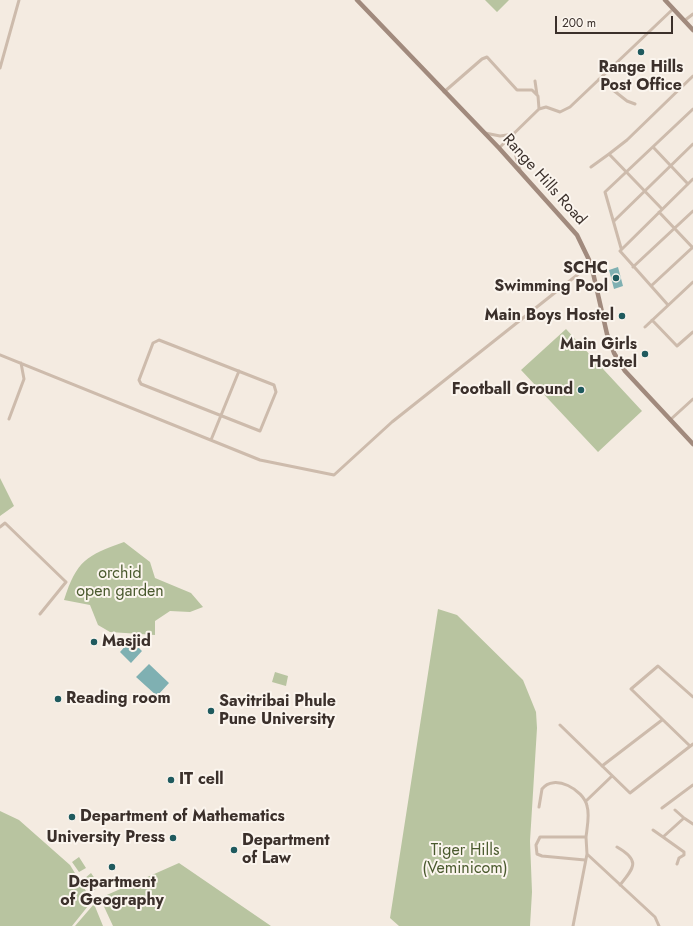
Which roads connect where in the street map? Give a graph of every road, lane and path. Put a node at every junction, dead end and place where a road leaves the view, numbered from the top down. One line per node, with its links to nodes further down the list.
1 (19, 0): 8 (street)
2 (357, 0): 12 (street, Range Hills Road)
3 (665, 0): 4 (street)
4 (673, 9): 6 (street); 10 (street)
5 (693, 14): 6 (street)
6 (684, 21): 7 (street)
7 (693, 30)
8 (0, 68)
9 (693, 76): 22 (street)
10 (599, 80): 14 (street); 15 (street)
11 (535, 81): 13 (street)
12 (444, 92): 13 (street); 17 (street, Range Hills Road)
13 (538, 96): 15 (street)
14 (635, 104)
15 (539, 109): 18 (street)
16 (693, 110): 20 (street)
17 (483, 132): 18 (street); 21 (street, Range Hills Road)
18 (514, 134): 21 (street); 26 (street)
19 (693, 144): 23 (street)
20 (653, 147): 23 (street); 25 (street)
21 (499, 148): 26 (street, Range Hills Road)
22 (609, 154): 24 (street); 25 (street)
23 (670, 166): 28 (street); 29 (street)
24 (591, 167)
25 (627, 171): 29 (street); 32 (street)
26 (521, 173): 36 (street, Range Hills Road)
27 (693, 179): 28 (street)
28 (688, 184): 30 (street)
29 (644, 190): 30 (street); 32 (street)
30 (660, 210): 33 (street); 35 (street)
31 (693, 211): 33 (street)
32 (614, 220): 35 (street)
33 (675, 228): 34 (street); 37 (street)
34 (693, 247): 39 (street)
35 (621, 248): 37 (street)
36 (591, 264): 50 (street, Range Hills Road); 51 (street)
37 (634, 267): 39 (street)
38 (693, 282): 40 (street)
39 (651, 286): 40 (street)
40 (668, 305): 41 (street)
41 (652, 320): 42 (street); 43 (street)
42 (645, 327)
43 (693, 332)
44 (0, 355): 45 (street)
45 (21, 363): 49 (street); 51 (street)
46 (238, 371): 48 (street); 48 (street); 48 (street)
47 (693, 399): 50 (street)
48 (220, 416): 51 (street)
49 (9, 418)
50 (670, 420): 52 (street, Range Hills Road)
51 (211, 440)
52 (693, 444)
53 (0, 527): 54 (street)
54 (40, 614)
55 (693, 697): 56 (street)
56 (662, 720): 58 (street); 59 (street)
57 (560, 725): 59 (street)
58 (691, 745): 60 (street)
59 (602, 766): 60 (street)
60 (612, 776): 62 (street)
61 (693, 785): 64 (street)
62 (586, 801): 63 (street); 70 (street)
63 (539, 807)
64 (662, 808)
65 (675, 810): 66 (street)
66 (684, 818): 67 (street); 69 (street)
67 (693, 824)
68 (653, 830): 69 (street)
69 (663, 837): 74 (street)
70 (586, 838): 72 (street); 73 (street)
71 (617, 847): 75 (street)
72 (586, 854): 73 (street); 75 (street)
73 (585, 860): 76 (street)
74 (677, 864)
75 (620, 885): 77 (street)
76 (573, 926)
77 (659, 926)

